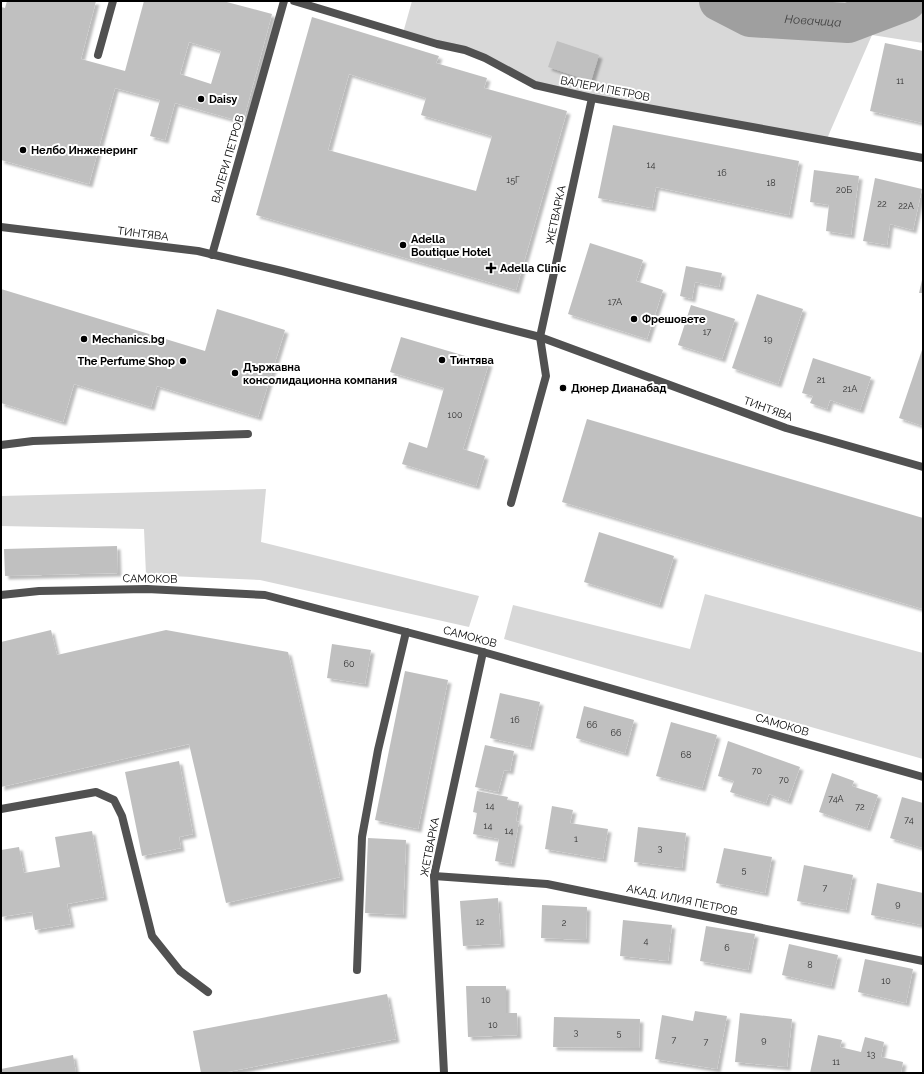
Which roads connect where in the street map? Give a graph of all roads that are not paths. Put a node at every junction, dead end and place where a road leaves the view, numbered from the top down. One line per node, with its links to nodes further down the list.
1 (113, 1): 4 (street)
2 (284, 1): 8 (street, ВАЛЕРИ ПЕТРОВ)
3 (294, 1): 5 (street, ВАЛЕРИ ПЕТРОВ)
4 (98, 55)
5 (592, 98): 6 (street, ВАЛЕРИ ПЕТРОВ); 9 (street, ЖЕТВАРКА)
6 (923, 158)
7 (1, 228): 8 (street, ТИНТЯВА)
8 (212, 254): 9 (street, ТИНТЯВА)
9 (540, 337): 12 (street, ТИНТЯВА); 13 (street)
10 (248, 434): 11 (street)
11 (1, 445)
12 (923, 466)
13 (511, 503)
14 (1, 595): 15 (street, САМОКОВ)
15 (406, 632): 16 (street, САМОКОВ); 21 (street)
16 (483, 652): 17 (street, САМОКОВ); 19 (street, ЖЕТВАРКА)
17 (923, 777)
18 (1, 809): 22 (street)
19 (434, 876): 20 (street, АКАД. ИЛИЯ ПЕТРОВ); 23 (street, ЖЕТВАРКА)
20 (923, 961)
21 (357, 970)
22 (208, 992)
23 (444, 1073)

